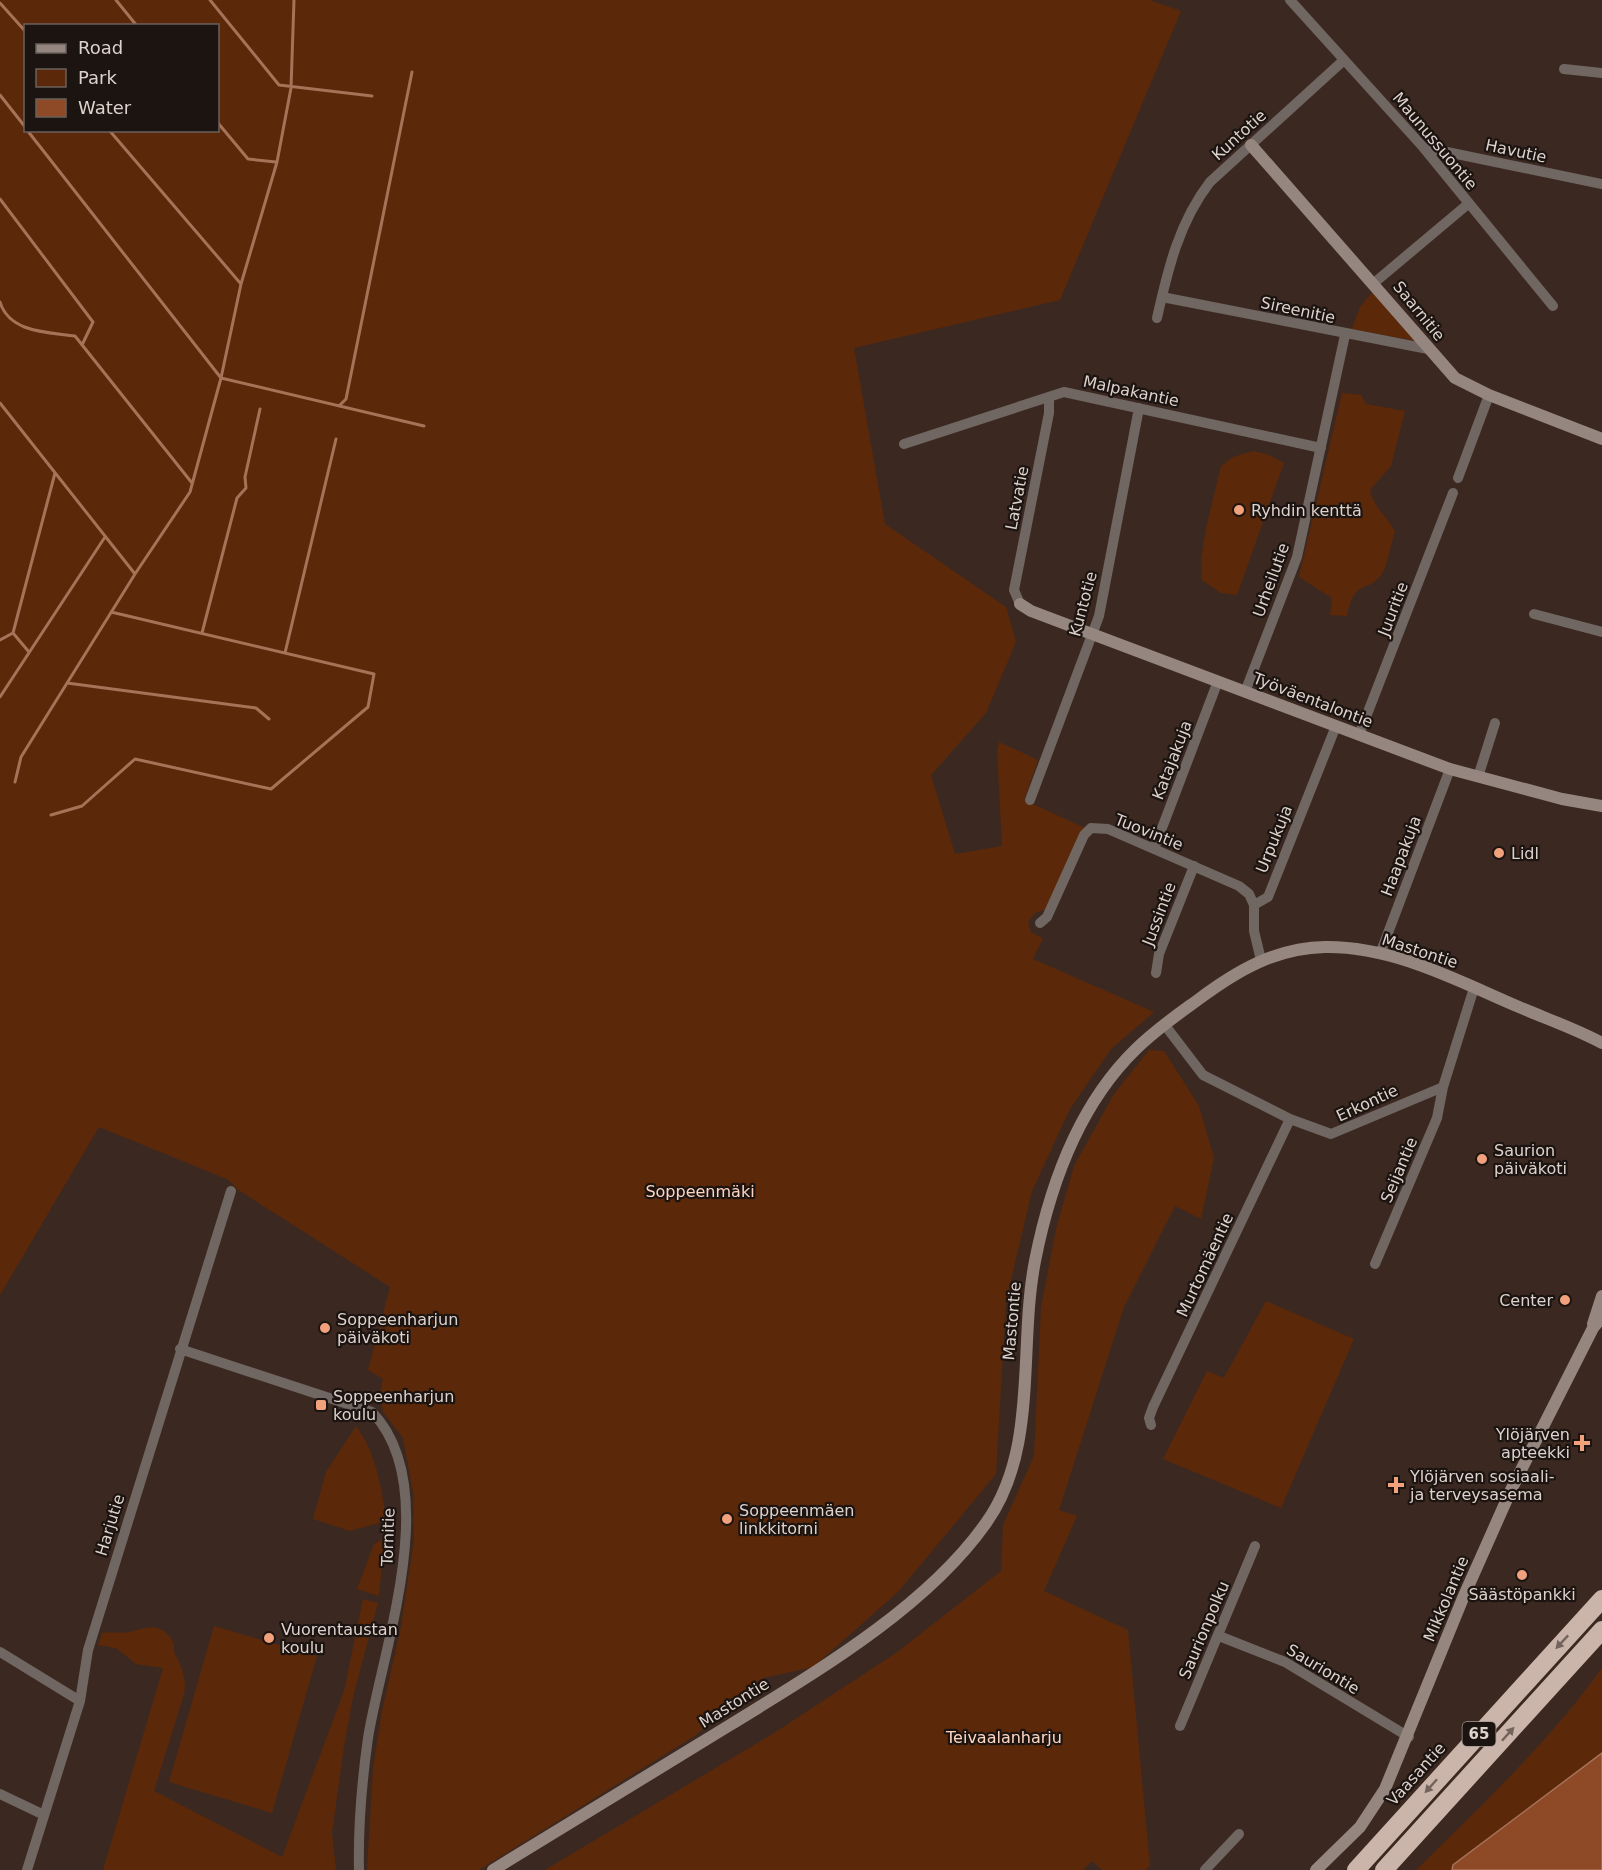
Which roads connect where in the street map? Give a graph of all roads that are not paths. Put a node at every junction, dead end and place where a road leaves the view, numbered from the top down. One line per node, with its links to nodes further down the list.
1 (1290, 0): 2 (street, Maunussuontie)
2 (1344, 60): 5 (street, Kuntotie); 6 (street, Maunussuontie)
3 (1564, 69): 4 (street)
4 (1602, 73)
5 (1251, 145): 9 (main road, Saarnitie); 10 (street, Kuntotie)
6 (1423, 147): 7 (street, Havutie); 8 (street, Maunussuontie)
7 (1602, 184)
8 (1468, 204): 9 (street); 11 (street, Maunussuontie)
9 (1374, 283): 14 (main road, Saarnitie)
10 (1162, 297): 12 (street, Kuntotie); 13 (street, Sireenitie)
11 (1553, 306)
12 (1157, 318)
13 (1345, 335): 14 (street, Sireenitie); 20 (street, Urheilutie)
14 (1428, 349): 15 (main road, Saarnitie)
15 (1489, 395): 18 (main road, Saarnitie); 21 (street)
16 (1049, 397): 17 (street, Malpakantie); 19 (street, Malpakantie); 23 (street, Latvatie)
17 (1139, 408): 20 (street, Malpakantie); 26 (street, Kuntotie)
18 (1602, 439)
19 (904, 444)
20 (1321, 448): 28 (street, Urheilutie)
21 (1458, 478)
22 (1453, 493): 31 (street, Juuritie)
23 (1020, 604): 26 (main road, Työväentalontie)
24 (1534, 614): 25 (street)
25 (1602, 632)
26 (1092, 634): 27 (main road, Työväentalontie); 34 (street, Kuntotie)
27 (1218, 681): 28 (main road, Työväentalontie); 36 (street, Katajakuja)
28 (1245, 692): 30 (main road, Työväentalontie)
29 (1495, 723): 33 (street)
30 (1336, 726): 31 (main road, Työväentalontie); 38 (street, Urpukuja)
31 (1359, 735): 32 (main road, Työväentalontie)
32 (1450, 770): 33 (main road, Työväentalontie); 40 (street, Haapakuja)
33 (1478, 777): 35 (main road, Työväentalontie)
34 (1030, 800)
35 (1602, 806)
36 (1154, 849): 37 (street, Tuovintie); 39 (street, Tuovintie)
37 (1194, 866): 38 (street, Tuovintie); 42 (street, Jussintie)
38 (1254, 905): 41 (street)
39 (1040, 923)
40 (1380, 954): 41 (main road, Mastontie); 43 (main road, Mastontie)
41 (1261, 960): 44 (main road, Mastontie)
42 (1156, 973)
43 (1474, 988): 45 (main road, Mastontie); 46 (street)
44 (1164, 1024): 47 (street, Erkontie); 68 (main road, Mastontie)
45 (1602, 1043)
46 (1443, 1087): 47 (street, Erkontie); 49 (street, Seijantie)
47 (1290, 1119): 54 (street, Murtomäentie)
48 (231, 1191): 53 (street, Harjutie)
49 (1375, 1264)
50 (1602, 1296): 52 (main road, Mikkolantie)
51 (1602, 1317): 52 (main road, Mikkolantie)
52 (1593, 1328): 62 (main road, Mikkolantie)
53 (180, 1349): 60 (street, Harjutie); 67 (street, Tornitie)
54 (1151, 1425)
55 (1255, 1546): 58 (street, Saurionpolku)
56 (1602, 1599): 71 (highway, Vaasantie / 65, one-way to 71)
57 (1602, 1630): 72 (highway, 65, one-way to 57)
58 (1219, 1636): 61 (street, Saurionpolku); 62 (street, Sauriontie)
59 (0, 1652): 60 (street)
60 (80, 1701): 64 (street, Harjutie)
61 (1180, 1726)
62 (1409, 1737): 70 (main road, Mikkolantie)
63 (0, 1794): 64 (street)
64 (44, 1815): 66 (street, Harjutie)
65 (1239, 1834): 69 (street)
66 (27, 1870)
67 (358, 1870)
68 (493, 1870)
69 (1205, 1870)
70 (1316, 1870)
71 (1356, 1870)
72 (1384, 1870)

